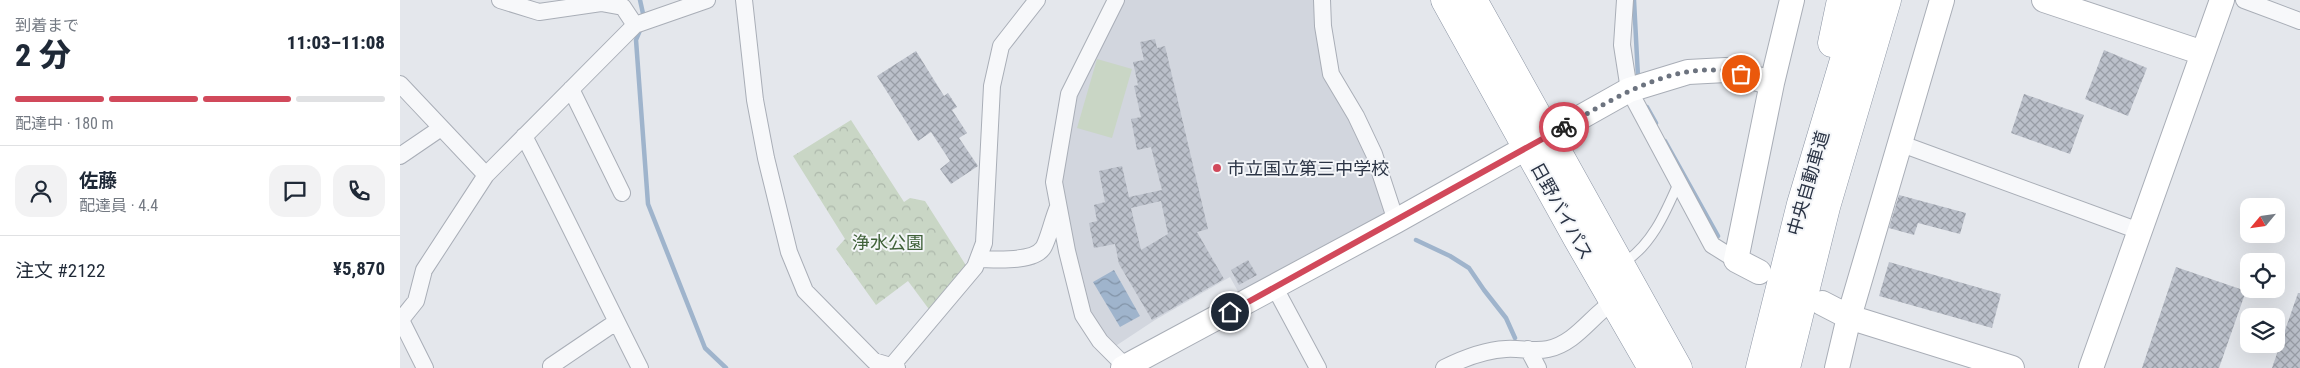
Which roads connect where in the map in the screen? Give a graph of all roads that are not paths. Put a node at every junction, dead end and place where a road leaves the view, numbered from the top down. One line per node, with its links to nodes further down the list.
1 (500, 0): 20 (street)
2 (707, 0): 20 (street)
3 (744, 0): 50 (street)
4 (1037, 0): 38 (street)
5 (1116, 0): 35 (street)
6 (1322, 0): 36 (street)
7 (1445, 0): 28 (highway, 日野バイパス)
8 (1473, 0): 28 (highway, 日野バイパス)
9 (1625, 0): 25 (street)
10 (1792, 0): 22 (street)
11 (1841, 0): 34 (highway)
12 (1862, 0): 34 (highway, 中央自動車道)
13 (1888, 0): 60 (highway, 中央自動車道)
14 (1942, 0): 29 (street)
15 (2044, 0): 18 (street)
16 (2222, 0): 21 (street)
17 (2244, 0): 19 (street)
18 (2076, 5): 21 (street)
19 (2300, 21)
20 (635, 25): 24 (street)
21 (2203, 53): 37 (street)
22 (1772, 83): 25 (street); 39 (street)
23 (400, 85): 26 (street)
24 (571, 89): 27 (street); 33 (street)
25 (1629, 90): 28 (street); 32 (street)
26 (441, 128): 30 (street); 31 (street)
27 (524, 136): 31 (street); 47 (street)
28 (1538, 142): 36 (street); 40 (highway, 日野バイパス); 43 (highway, 日野バイパス)
29 (1899, 143): 37 (street); 45 (street)
30 (400, 156)
31 (486, 175): 46 (street)
32 (1678, 184): 39 (street); 40 (lane)
33 (622, 193)
34 (1801, 204): 59 (highway, 中央自動車道)
35 (1058, 208): 38 (street); 51 (street)
36 (1396, 221): 42 (street)
37 (2139, 231): 63 (street)
38 (978, 259): 50 (street)
39 (1736, 260): 41 (street)
40 (1620, 265): 58 (highway, 日野バイパス)
41 (1760, 272)
42 (1275, 288): 51 (street); 54 (street)
43 (1613, 302): 48 (street); 57 (highway, 日野バイパス)
44 (1822, 303): 45 (street)
45 (1849, 317): 61 (street); 62 (street)
46 (401, 320): 52 (street)
47 (616, 322): 49 (street); 53 (street)
48 (1528, 349): 55 (street); 56 (street)
49 (551, 366)
50 (893, 367)
51 (1124, 367)
52 (425, 368)
53 (640, 368)
54 (1318, 368)
55 (1444, 368)
56 (1538, 368)
57 (1652, 368)
58 (1678, 368)
59 (1760, 368)
60 (1786, 368)
61 (1837, 368)
62 (2012, 368)
63 (2091, 368)

